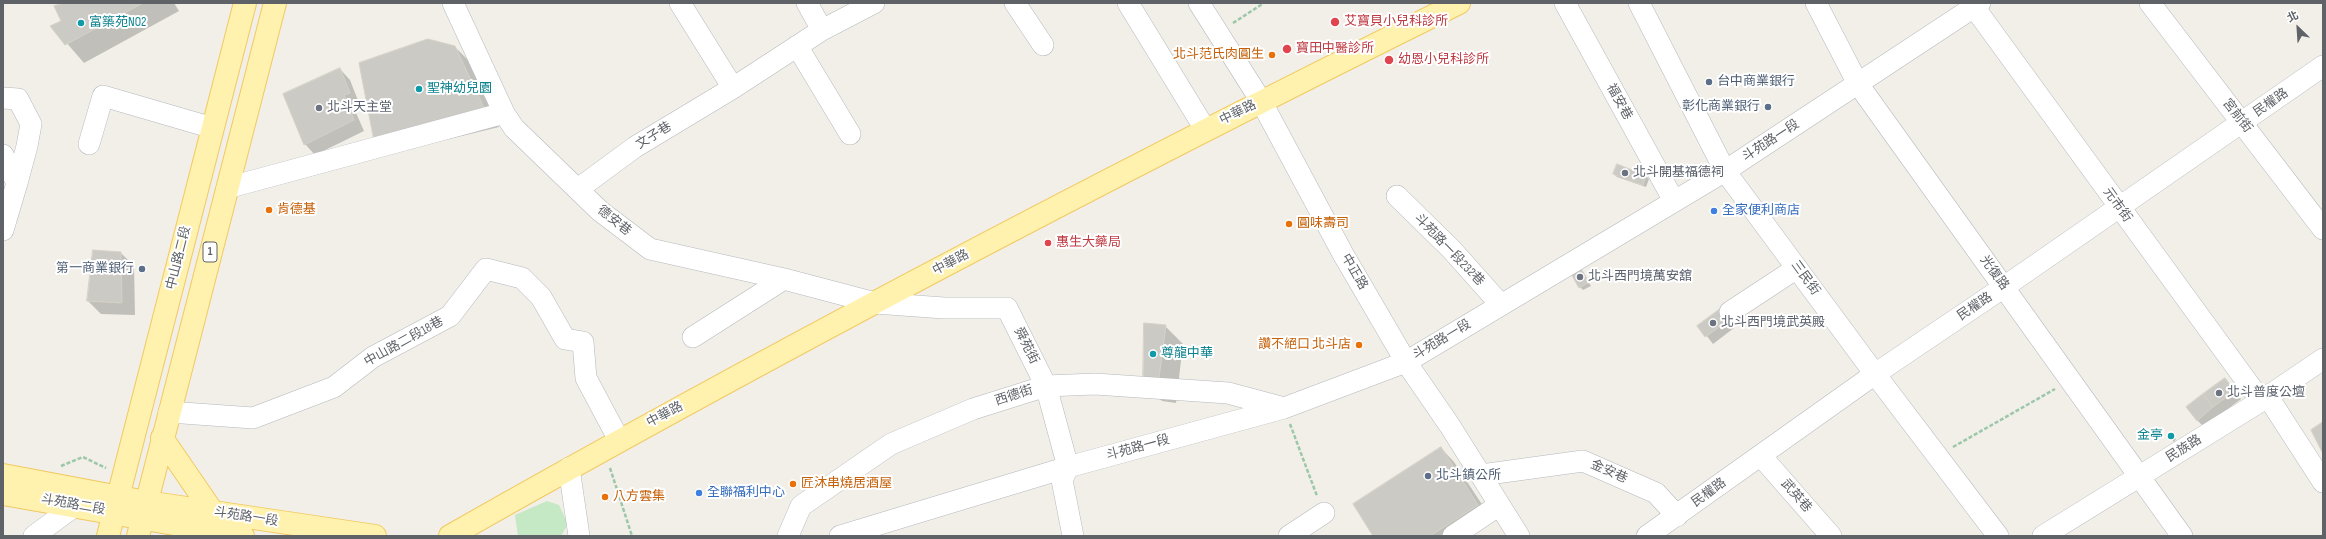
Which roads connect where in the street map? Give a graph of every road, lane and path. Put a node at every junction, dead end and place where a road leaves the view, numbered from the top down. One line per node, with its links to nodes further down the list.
1 (245, 3): 28 (main road, 中山路二段 / 1)
2 (275, 3): 35 (main road, 1)
3 (453, 3): 26 (street, 德安巷)
4 (680, 3): 23 (street)
5 (807, 3): 17 (street)
6 (874, 3): 17 (street, 文子巷)
7 (1014, 3): 19 (street)
8 (1128, 3): 29 (street)
9 (1199, 3): 18 (street, 中正路)
10 (1264, 3): 18 (path)
11 (1459, 3): 25 (main road, 中華路)
12 (1565, 3): 38 (street, 福安巷)
13 (1639, 3): 33 (street, 三民街)
14 (1816, 3): 22 (street, 光復路)
15 (2150, 3): 27 (street, 宮前街)
16 (1977, 5): 22 (street, 斗苑路一段); 39 (street, 元市街)
17 (822, 30): 20 (street, 文子巷)
18 (1218, 32): 25 (street, 中正路)
19 (1043, 45)
20 (797, 46): 23 (street, 文子巷); 30 (street)
21 (2323, 66): 27 (street, 民權路)
22 (1858, 84): 33 (street, 斗苑路一段); 44 (street, 光復路)
23 (733, 88): 36 (street, 文子巷)
24 (3, 98): 34 (street)
25 (1261, 101): 29 (main road, 中華路); 50 (street, 中正路)
26 (504, 113): 35 (street); 36 (street, 德安巷)
27 (2242, 123): 39 (street, 民權路); 40 (street, 宮前街)
28 (213, 128): 31 (street); 68 (main road, 中山路二段 / 1)
29 (1205, 129): 45 (main road, 中華路)
30 (850, 134)
31 (89, 144)
32 (3, 155): 34 (street)
33 (1725, 171): 38 (street, 斗苑路一段); 42 (street, 三民街)
34 (17, 183): 41 (street)
35 (227, 188): 56 (main road, 1)
36 (578, 189): 43 (street, 德安巷)
37 (1397, 196): 46 (street, 斗苑路一段232巷)
38 (1674, 201): 46 (street, 斗苑路一段)
39 (2119, 207): 44 (street, 民權路); 54 (street, 元市街)
40 (2323, 229)
41 (3, 230)
42 (1797, 268): 47 (street); 51 (street, 三民街)
43 (784, 279): 45 (street, 德安巷); 48 (street)
44 (2004, 287): 51 (street, 民權路); 52 (street, 光復路)
45 (875, 303): 53 (street, 舜苑街); 58 (main road, 中華路)
46 (1501, 305): 50 (street, 斗苑路一段)
47 (1730, 312)
48 (693, 338)
49 (2323, 359): 54 (street, 民族路)
50 (1406, 362): 55 (street, 斗苑路一段); 64 (street, 中正路)
51 (1875, 374): 59 (street, 民權路); 60 (street, 三民街)
52 (2071, 380): 60 (path); 65 (street, 光復路)
53 (1046, 386): 55 (street, 西德街); 61 (street, 舜苑街); 83 (street, 西德街)
54 (2264, 399): 65 (street, 民族路); 66 (street, 元市街)
55 (1284, 408): 61 (street, 斗苑路一段); 72 (path)
56 (169, 412): 57 (main road, 1); 58 (street, 中山路二段18巷)
57 (162, 438): 71 (main road); 74 (main road, 1)
58 (612, 444): 62 (main road, 中華路); 82 (path)
59 (1761, 456): 73 (street, 民權路); 90 (street, 武英巷)
60 (1937, 456): 91 (street, 三民街)
61 (1068, 467): 84 (street, 斗苑路一段); 85 (street, 舜苑街)
62 (569, 468): 80 (main road, 中華路); 81 (street)
63 (3, 475): 68 (main road, 斗苑路二段)
64 (1481, 475): 70 (street, 中正路); 73 (street, 金安巷)
65 (2140, 477): 92 (street, 民族路); 93 (street, 光復路)
66 (2323, 482)
67 (3, 494): 69 (main road, 斗苑路二段)
68 (116, 504): 69 (main road, 斗苑路二段); 74 (main road, 斗苑路一段); 77 (main road, 1)
69 (76, 505): 76 (street)
70 (1498, 506): 87 (street); 88 (street, 中正路)
71 (212, 511): 74 (main road, 斗苑路一段); 79 (main road, 斗苑路一段)
72 (1324, 513): 86 (street)
73 (1677, 516): 89 (street, 民權路)
74 (142, 519): 75 (main road, 斗苑路一段)
75 (189, 532): 78 (main road, 斗苑路一段)
76 (34, 536)
77 (108, 536)
78 (243, 536)
79 (375, 536)
80 (450, 536)
81 (579, 536)
82 (632, 536)
83 (788, 536)
84 (840, 536)
85 (1073, 536)
86 (1289, 536)
87 (1453, 536)
88 (1519, 536)
89 (1647, 536)
90 (1831, 536)
91 (1998, 536)
92 (2043, 536)
93 (2182, 536)

